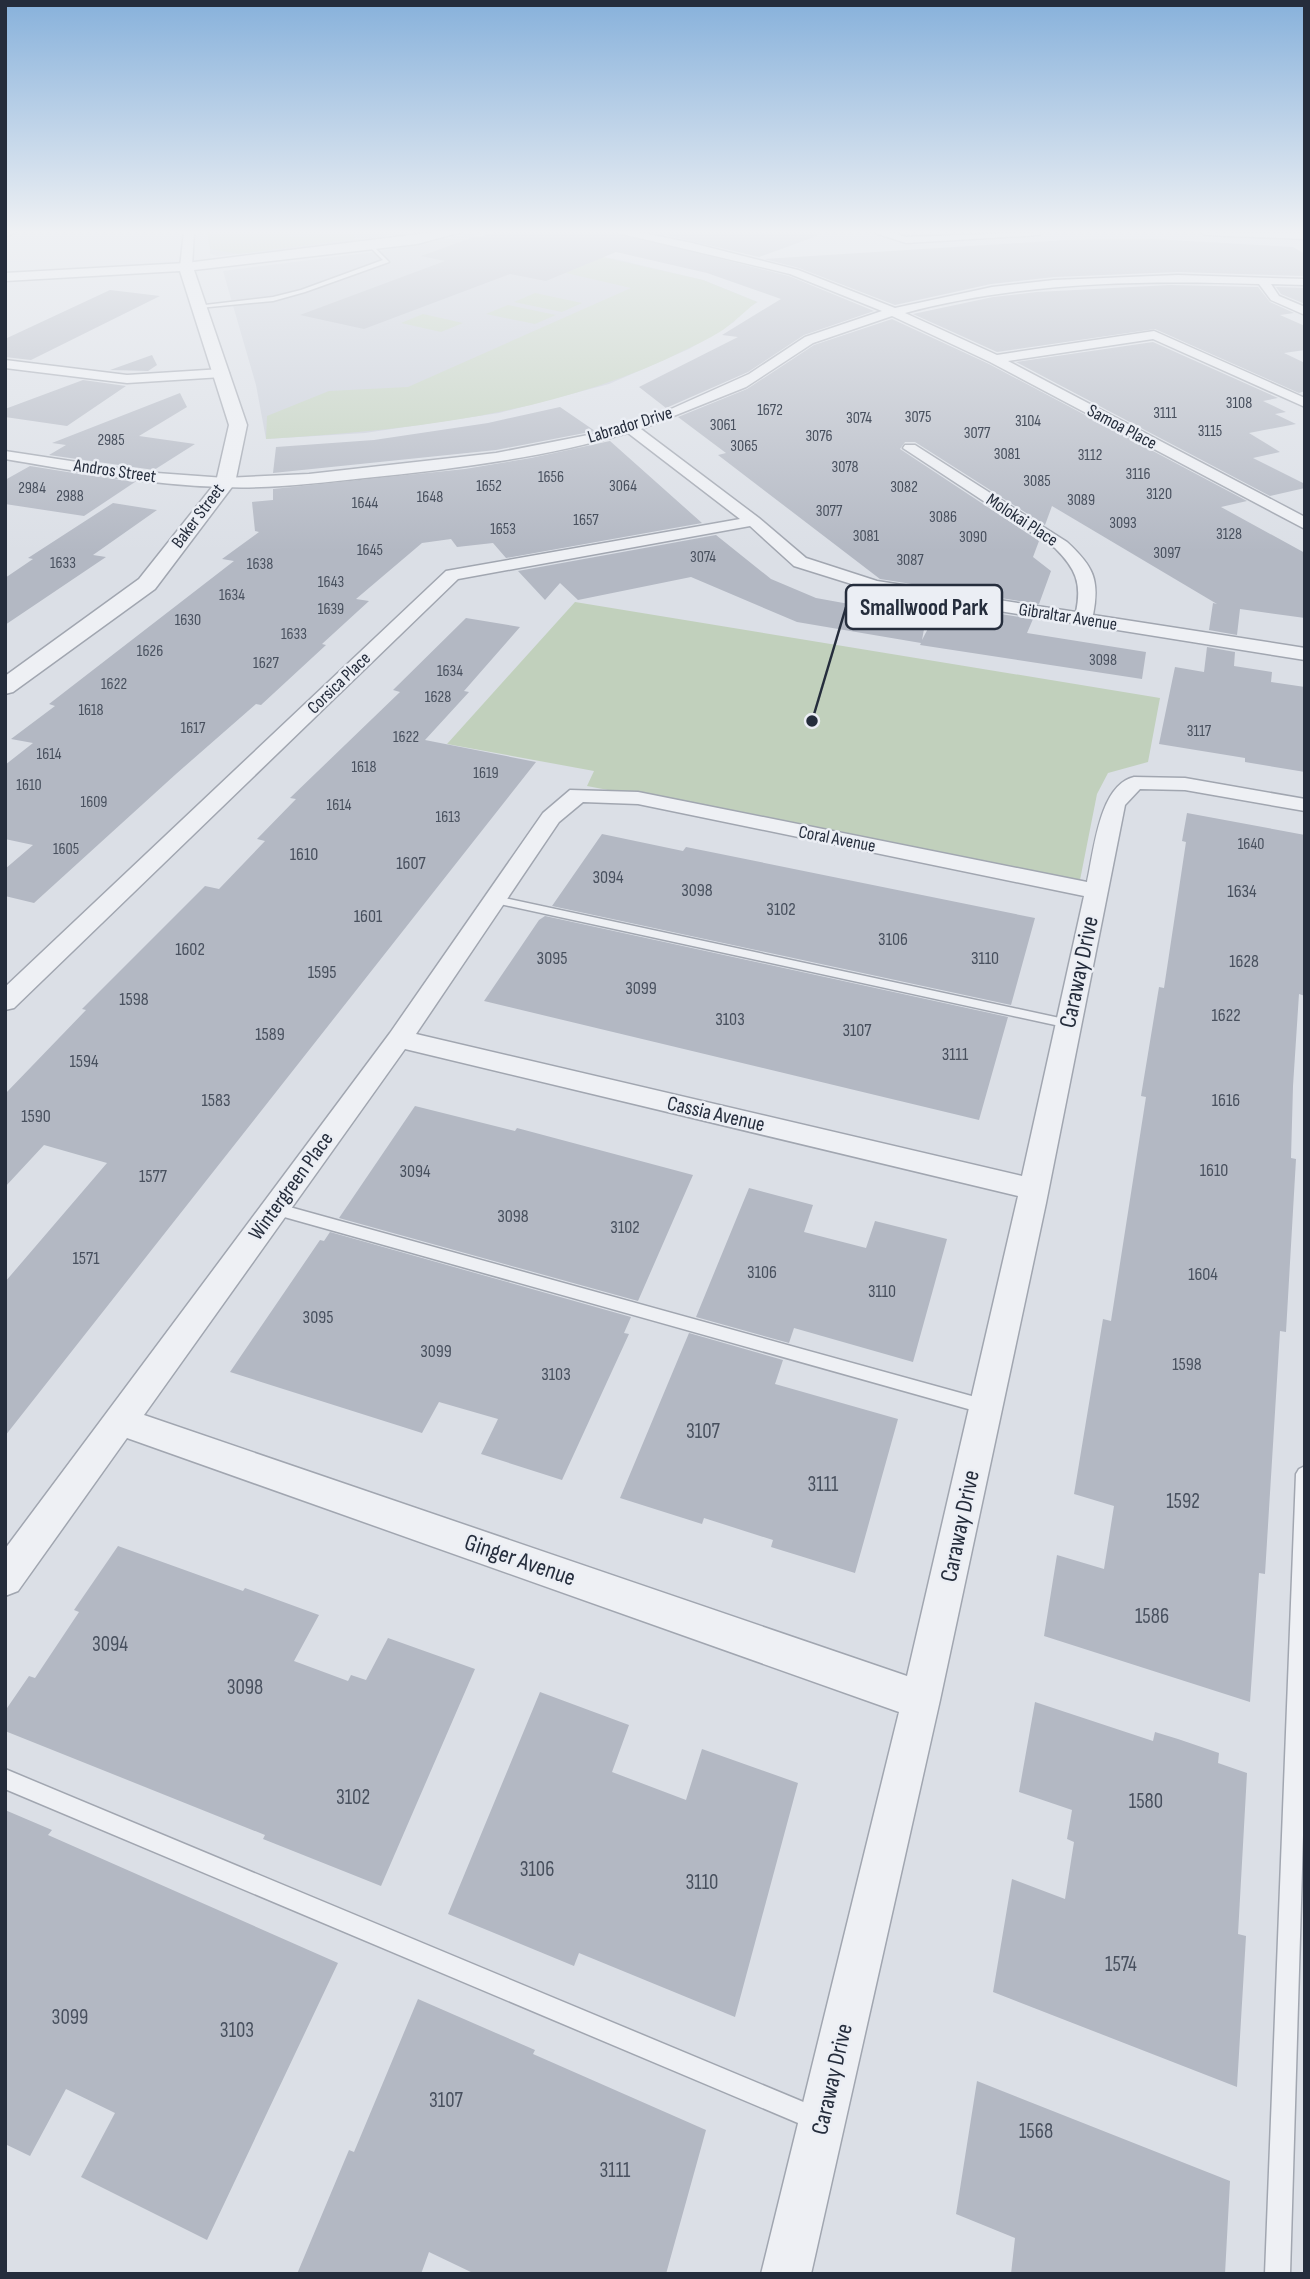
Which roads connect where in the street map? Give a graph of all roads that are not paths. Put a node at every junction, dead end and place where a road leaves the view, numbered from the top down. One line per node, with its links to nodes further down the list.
1 (210, 338): 8 (street, Baker Street)
2 (812, 338): 10 (street, Labrador Drive)
3 (950, 338): 6 (street, Samoa Place)
4 (1132, 338): 6 (street)
5 (1161, 338): 9 (street)
6 (995, 359): 15 (street, Samoa Place)
7 (5, 363): 8 (street)
8 (222, 373): 13 (street, Baker Street)
9 (1305, 403)
10 (630, 428): 13 (street, Labrador Drive); 14 (street, Gibraltar Avenue)
11 (909, 448): 16 (street, Molokai Place)
12 (5, 455): 13 (street, Andros Street)
13 (225, 483): 18 (street, Baker Street)
14 (753, 521): 16 (street, Gibraltar Avenue); 23 (street, Corsica Place)
15 (1305, 524)
16 (1083, 620): 17 (street, Gibraltar Avenue)
17 (1305, 654)
18 (5, 687)
19 (578, 795): 21 (street, Coral Avenue); 22 (street, Wintergreen Place)
20 (1305, 805): 21 (street, Caraway Drive)
21 (1096, 891): 24 (street, Caraway Drive)
22 (495, 900): 24 (lane); 25 (street, Wintergreen Place)
23 (5, 1002)
24 (1069, 1024): 26 (street, Caraway Drive)
25 (399, 1039): 26 (street, Cassia Avenue); 27 (street, Wintergreen Place)
26 (1034, 1189): 28 (street, Caraway Drive)
27 (275, 1209): 28 (lane); 29 (street, Wintergreen Place)
28 (986, 1407): 32 (street, Caraway Drive)
29 (118, 1421): 31 (street, Wintergreen Place); 32 (street, Ginger Avenue)
30 (1305, 1474): 36 (lane)
31 (5, 1579)
32 (921, 1700): 34 (street, Caraway Drive)
33 (5, 1779): 34 (lane)
34 (822, 2121): 35 (street, Caraway Drive)
35 (786, 2274)
36 (1277, 2274)

